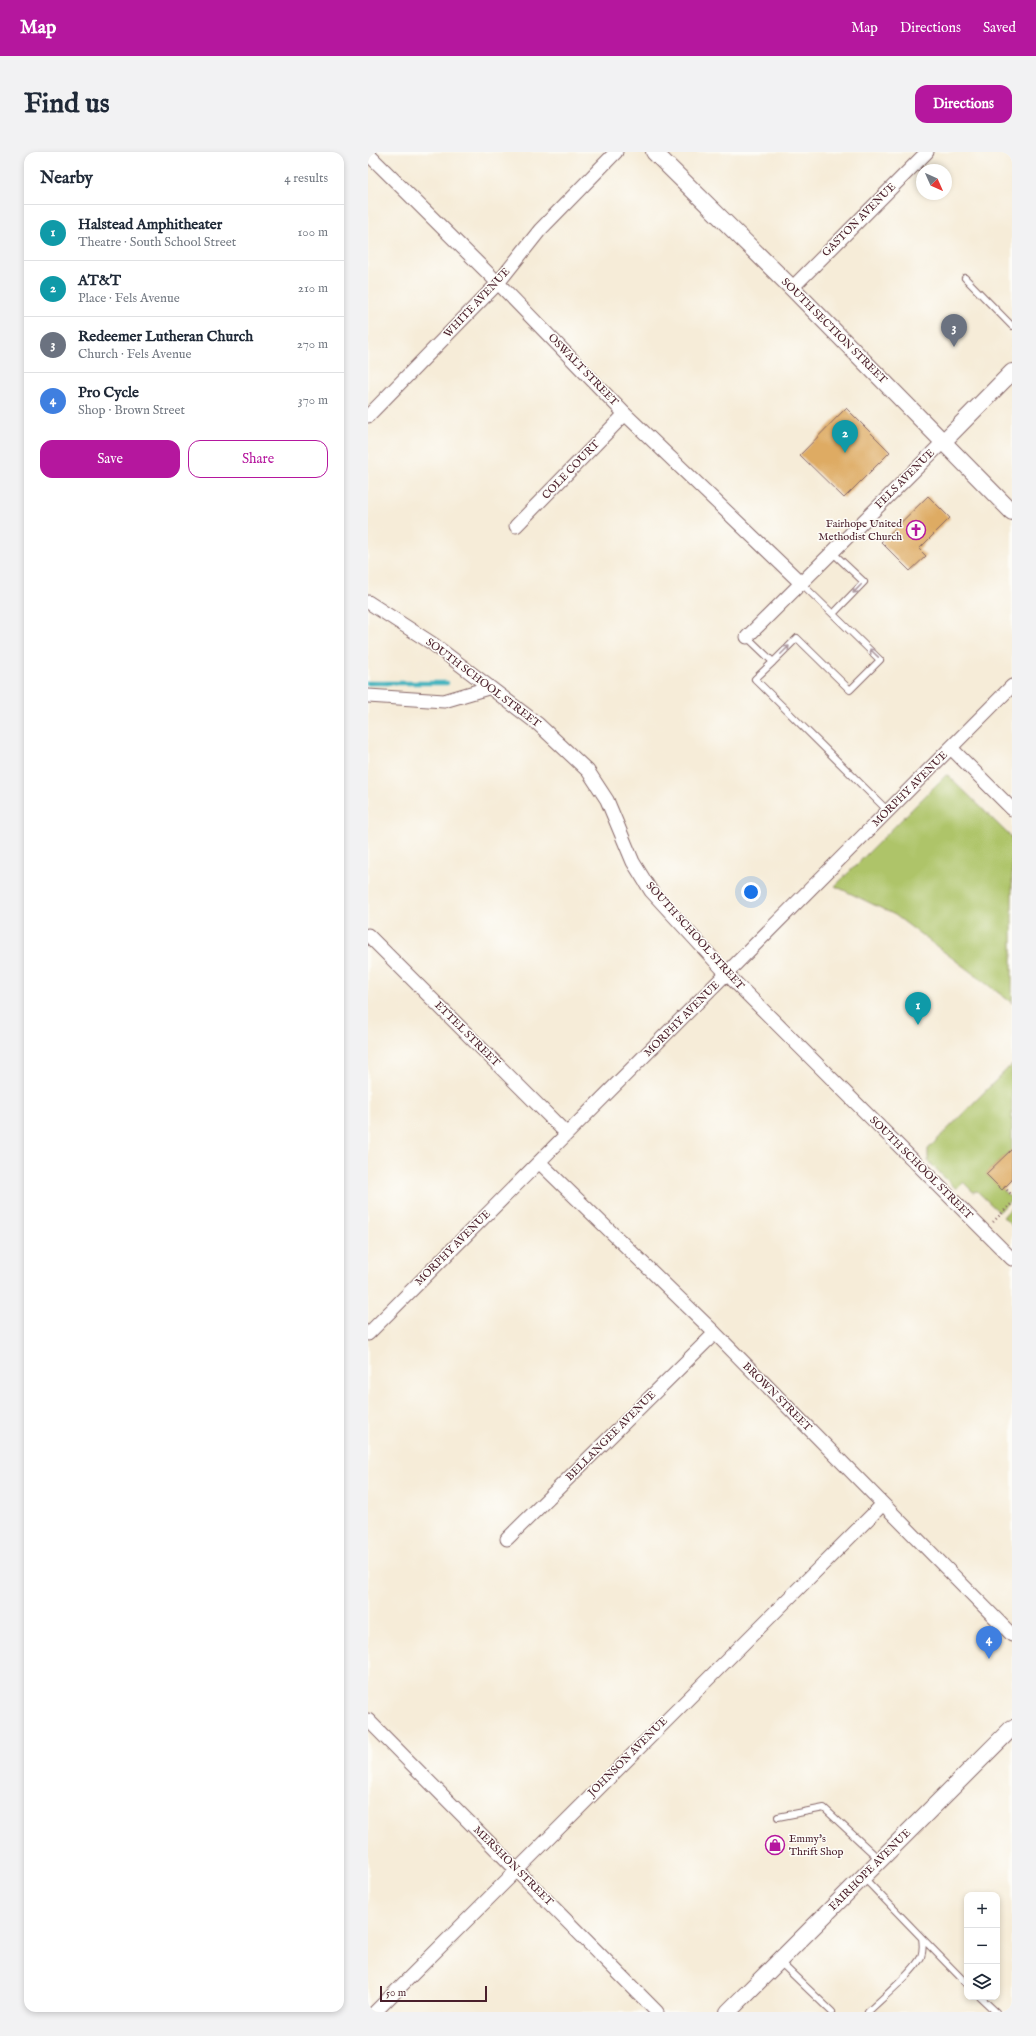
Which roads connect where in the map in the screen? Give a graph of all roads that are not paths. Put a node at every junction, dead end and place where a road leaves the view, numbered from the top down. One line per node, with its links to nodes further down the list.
1 (616, 152): 6 (street, WHITE AVENUE)
2 (654, 152): 7 (street, SOUTH SECTION STREET)
3 (927, 152): 7 (street, GASTON AVENUE)
4 (368, 154): 6 (street, OSWALT STREET)
5 (965, 278): 8 (lane)
6 (498, 283): 10 (street, OSWALT STREET); 11 (street, WHITE AVENUE)
7 (792, 288): 12 (street, SOUTH SECTION STREET)
8 (1012, 326)
9 (1012, 372): 12 (street, FELS AVENUE)
10 (625, 414): 14 (street, COLE COURT); 16 (street, OSWALT STREET)
11 (368, 416)
12 (944, 441): 13 (street, SOUTH SECTION STREET); 15 (street, FELS AVENUE)
13 (1012, 512)
14 (516, 526)
15 (832, 552): 16 (street, FELS AVENUE); 18 (lane, one-way to 18)
16 (801, 583): 18 (lane); 19 (street, FELS AVENUE)
17 (368, 602): 22 (street, SOUTH SCHOOL STREET)
18 (833, 614): 20 (lane, one-way to 18)
19 (748, 637): 20 (lane)
20 (773, 662): 26 (lane)
21 (1012, 686): 24 (street, MORPHY AVENUE)
22 (488, 688): 23 (street); 28 (street, SOUTH SCHOOL STREET)
23 (368, 696)
24 (951, 748): 25 (street); 26 (street, MORPHY AVENUE)
25 (1012, 809)
26 (888, 811): 28 (street, MORPHY AVENUE)
27 (368, 935): 29 (street, ETTEL STREET)
28 (726, 974): 29 (street, MORPHY AVENUE); 31 (street, SOUTH SCHOOL STREET)
29 (567, 1134): 30 (street, MORPHY AVENUE)
30 (539, 1162): 32 (street, BROWN STREET); 33 (street, MORPHY AVENUE)
31 (1012, 1259)
32 (715, 1333): 34 (street, BROWN STREET); 35 (street, BELLANGEE AVENUE)
33 (368, 1334)
34 (883, 1504): 36 (street, BROWN STREET); 41 (street, JOHNSON AVENUE)
35 (507, 1539)
36 (1012, 1635)
37 (368, 1720): 41 (street, MERSHON STREET)
38 (1012, 1728): 40 (street, FAIRHOPE AVENUE)
39 (778, 1817): 40 (lane)
40 (880, 1860): 42 (street, FAIRHOPE AVENUE)
41 (516, 1869): 47 (street, JOHNSON AVENUE); 48 (street, MERSHON STREET)
42 (863, 1877): 43 (lane); 44 (street, FAIRHOPE AVENUE)
43 (922, 1938): 45 (lane); 51 (lane)
44 (779, 1961): 49 (street, FAIRHOPE AVENUE); 50 (lane)
45 (964, 1981)
46 (983, 2000): 52 (lane)
47 (375, 2012)
48 (657, 2012)
49 (728, 2012)
50 (832, 2012)
51 (868, 2012)
52 (996, 2012)

